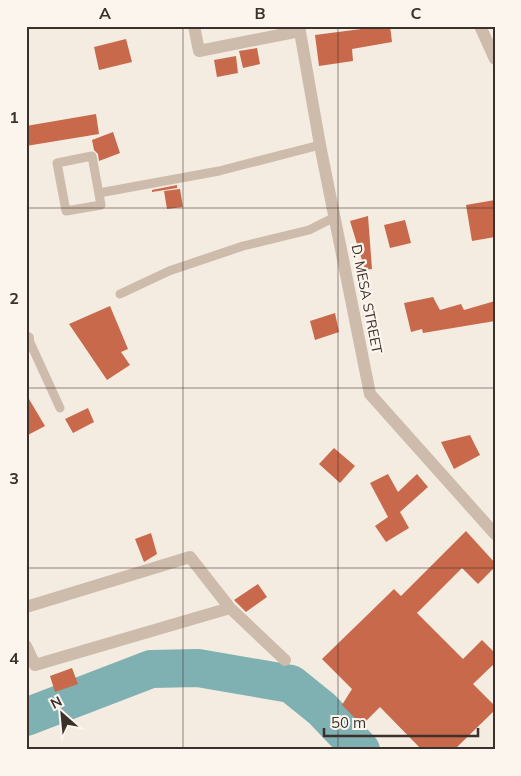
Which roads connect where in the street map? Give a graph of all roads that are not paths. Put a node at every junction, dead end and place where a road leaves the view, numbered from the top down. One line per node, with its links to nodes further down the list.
1 (194, 26): 3 (street)
2 (480, 26): 4 (street)
3 (300, 29): 5 (street, D. MESA STREET)
4 (495, 59)
5 (320, 145): 6 (lane); 7 (street, D. MESA STREET)
6 (99, 193): 6 (lane)
7 (335, 217): 8 (lane); 11 (street, D. MESA STREET)
8 (120, 294)
9 (27, 338): 10 (lane)
10 (60, 408)
11 (495, 534)
12 (26, 607): 13 (street)
13 (230, 608): 14 (street); 15 (street)
14 (26, 646)
15 (285, 660)

